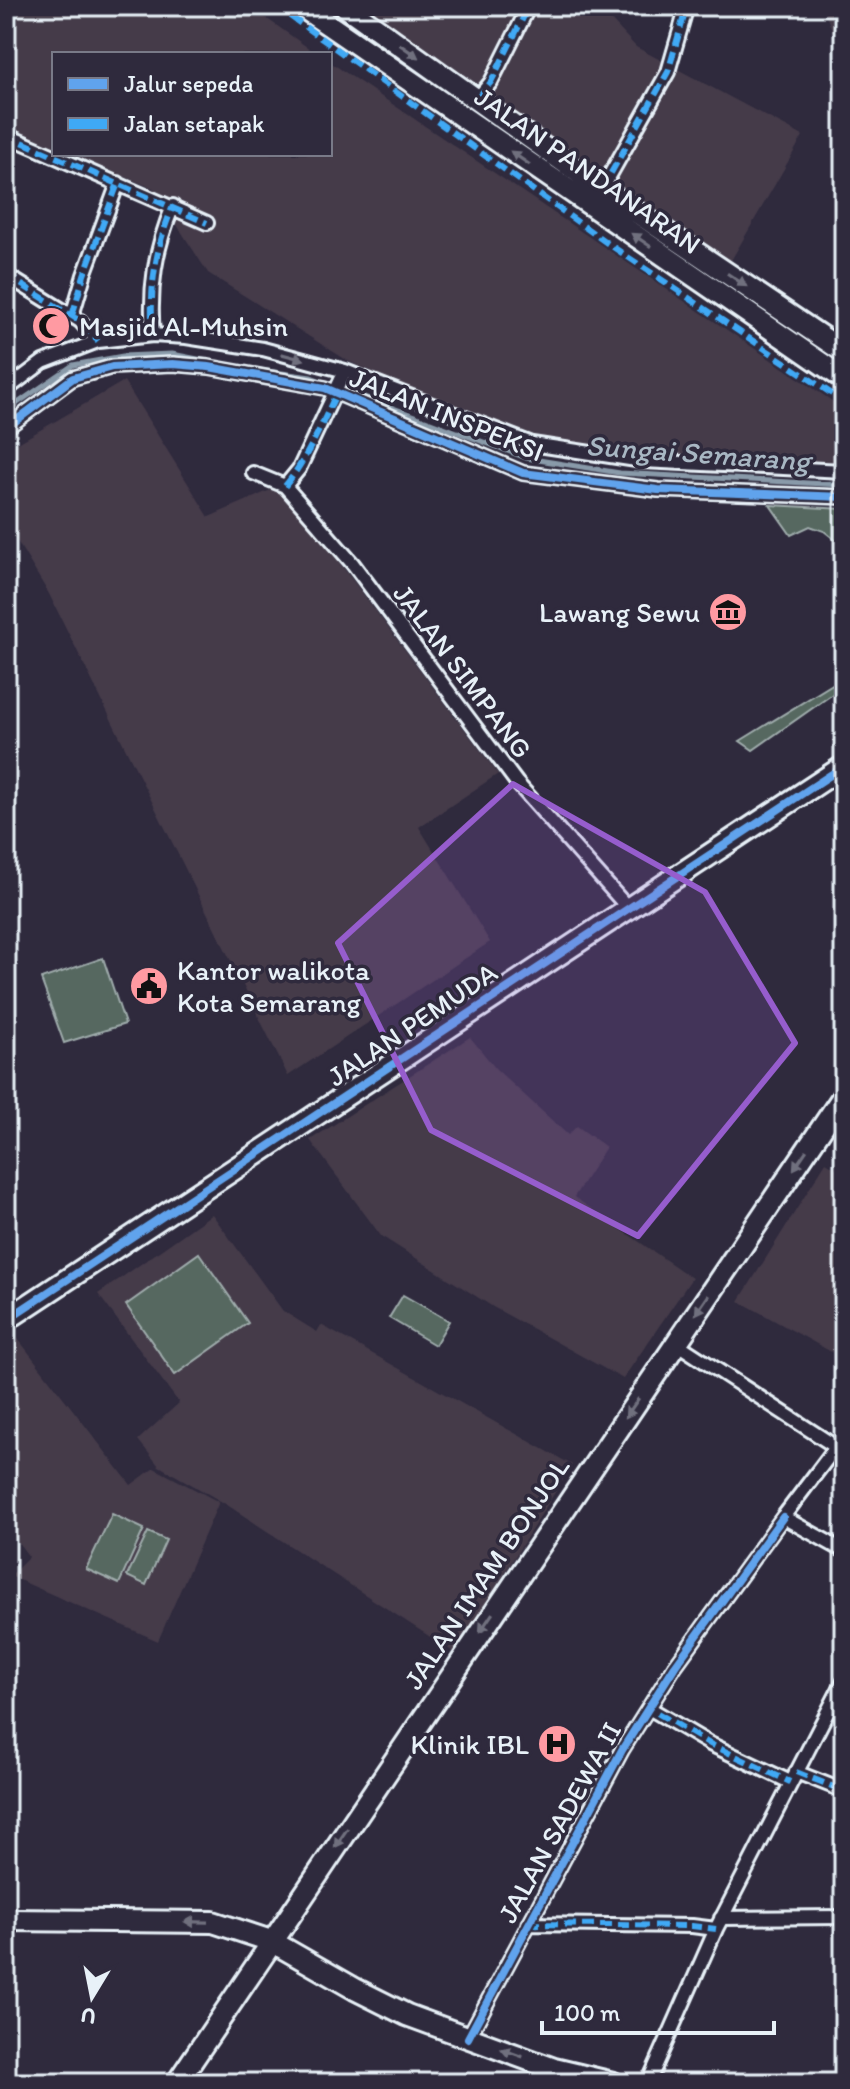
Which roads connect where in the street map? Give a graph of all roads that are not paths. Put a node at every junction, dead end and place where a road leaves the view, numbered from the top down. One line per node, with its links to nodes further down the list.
1 (301, 6): 19 (main road, JALAN PANDANARAN, one-way to 1)
2 (345, 6): 5 (main road, JALAN PANDANARAN, one-way to 5)
3 (529, 6): 5 (street)
4 (687, 6): 10 (street)
5 (477, 99): 10 (main road, JALAN PANDANARAN)
6 (6, 135): 7 (street)
7 (52, 155)
8 (55, 156): 9 (street)
9 (118, 183): 11 (street); 14 (street)
10 (602, 189): 17 (main road, JALAN PANDANARAN, one-way to 17)
11 (173, 206): 12 (street); 15 (street)
12 (207, 223)
13 (6, 275): 14 (street)
14 (72, 316): 16 (street)
15 (153, 335): 16 (street); 18 (street, one-way to 18)
16 (98, 341): 20 (street)
17 (844, 352)
18 (344, 373): 21 (street); 23 (street)
19 (844, 379)
20 (6, 390)
21 (337, 392): 22 (street, JALAN INSPEKSI); 25 (street); 26 (street, JALAN INSPEKSI)
22 (6, 428)
23 (844, 471)
24 (253, 473): 25 (street, JALAN SIMPANG)
25 (285, 486): 28 (street, JALAN SIMPANG)
26 (844, 497)
27 (844, 766): 28 (main road, JALAN PEMUDA)
28 (628, 908): 30 (main road, JALAN PEMUDA)
29 (844, 1095): 31 (main road, JALAN IMAM BONJOL, one-way to 31)
30 (6, 1320)
31 (676, 1343): 32 (street, JALAN SADEWA II); 42 (main road, JALAN IMAM BONJOL, one-way to 42)
32 (783, 1517): 33 (street); 35 (street, JALAN SADEWA II)
33 (844, 1551)
34 (844, 1680): 36 (street)
35 (649, 1708): 36 (street); 40 (street, JALAN SADEWA II)
36 (793, 1777): 37 (street); 41 (street)
37 (844, 1791)
38 (844, 1917): 41 (street)
39 (6, 1920): 42 (main road, one-way to 39)
40 (528, 1924): 41 (street); 43 (street, JALAN SADEWA II)
41 (718, 1924): 47 (street)
42 (271, 1941): 43 (main road); 45 (main road, JALAN IMAM BONJOL)
43 (468, 2038): 44 (main road, one-way to 43)
44 (557, 2076): 46 (main road)
45 (177, 2083)
46 (613, 2083)
47 (648, 2083)

